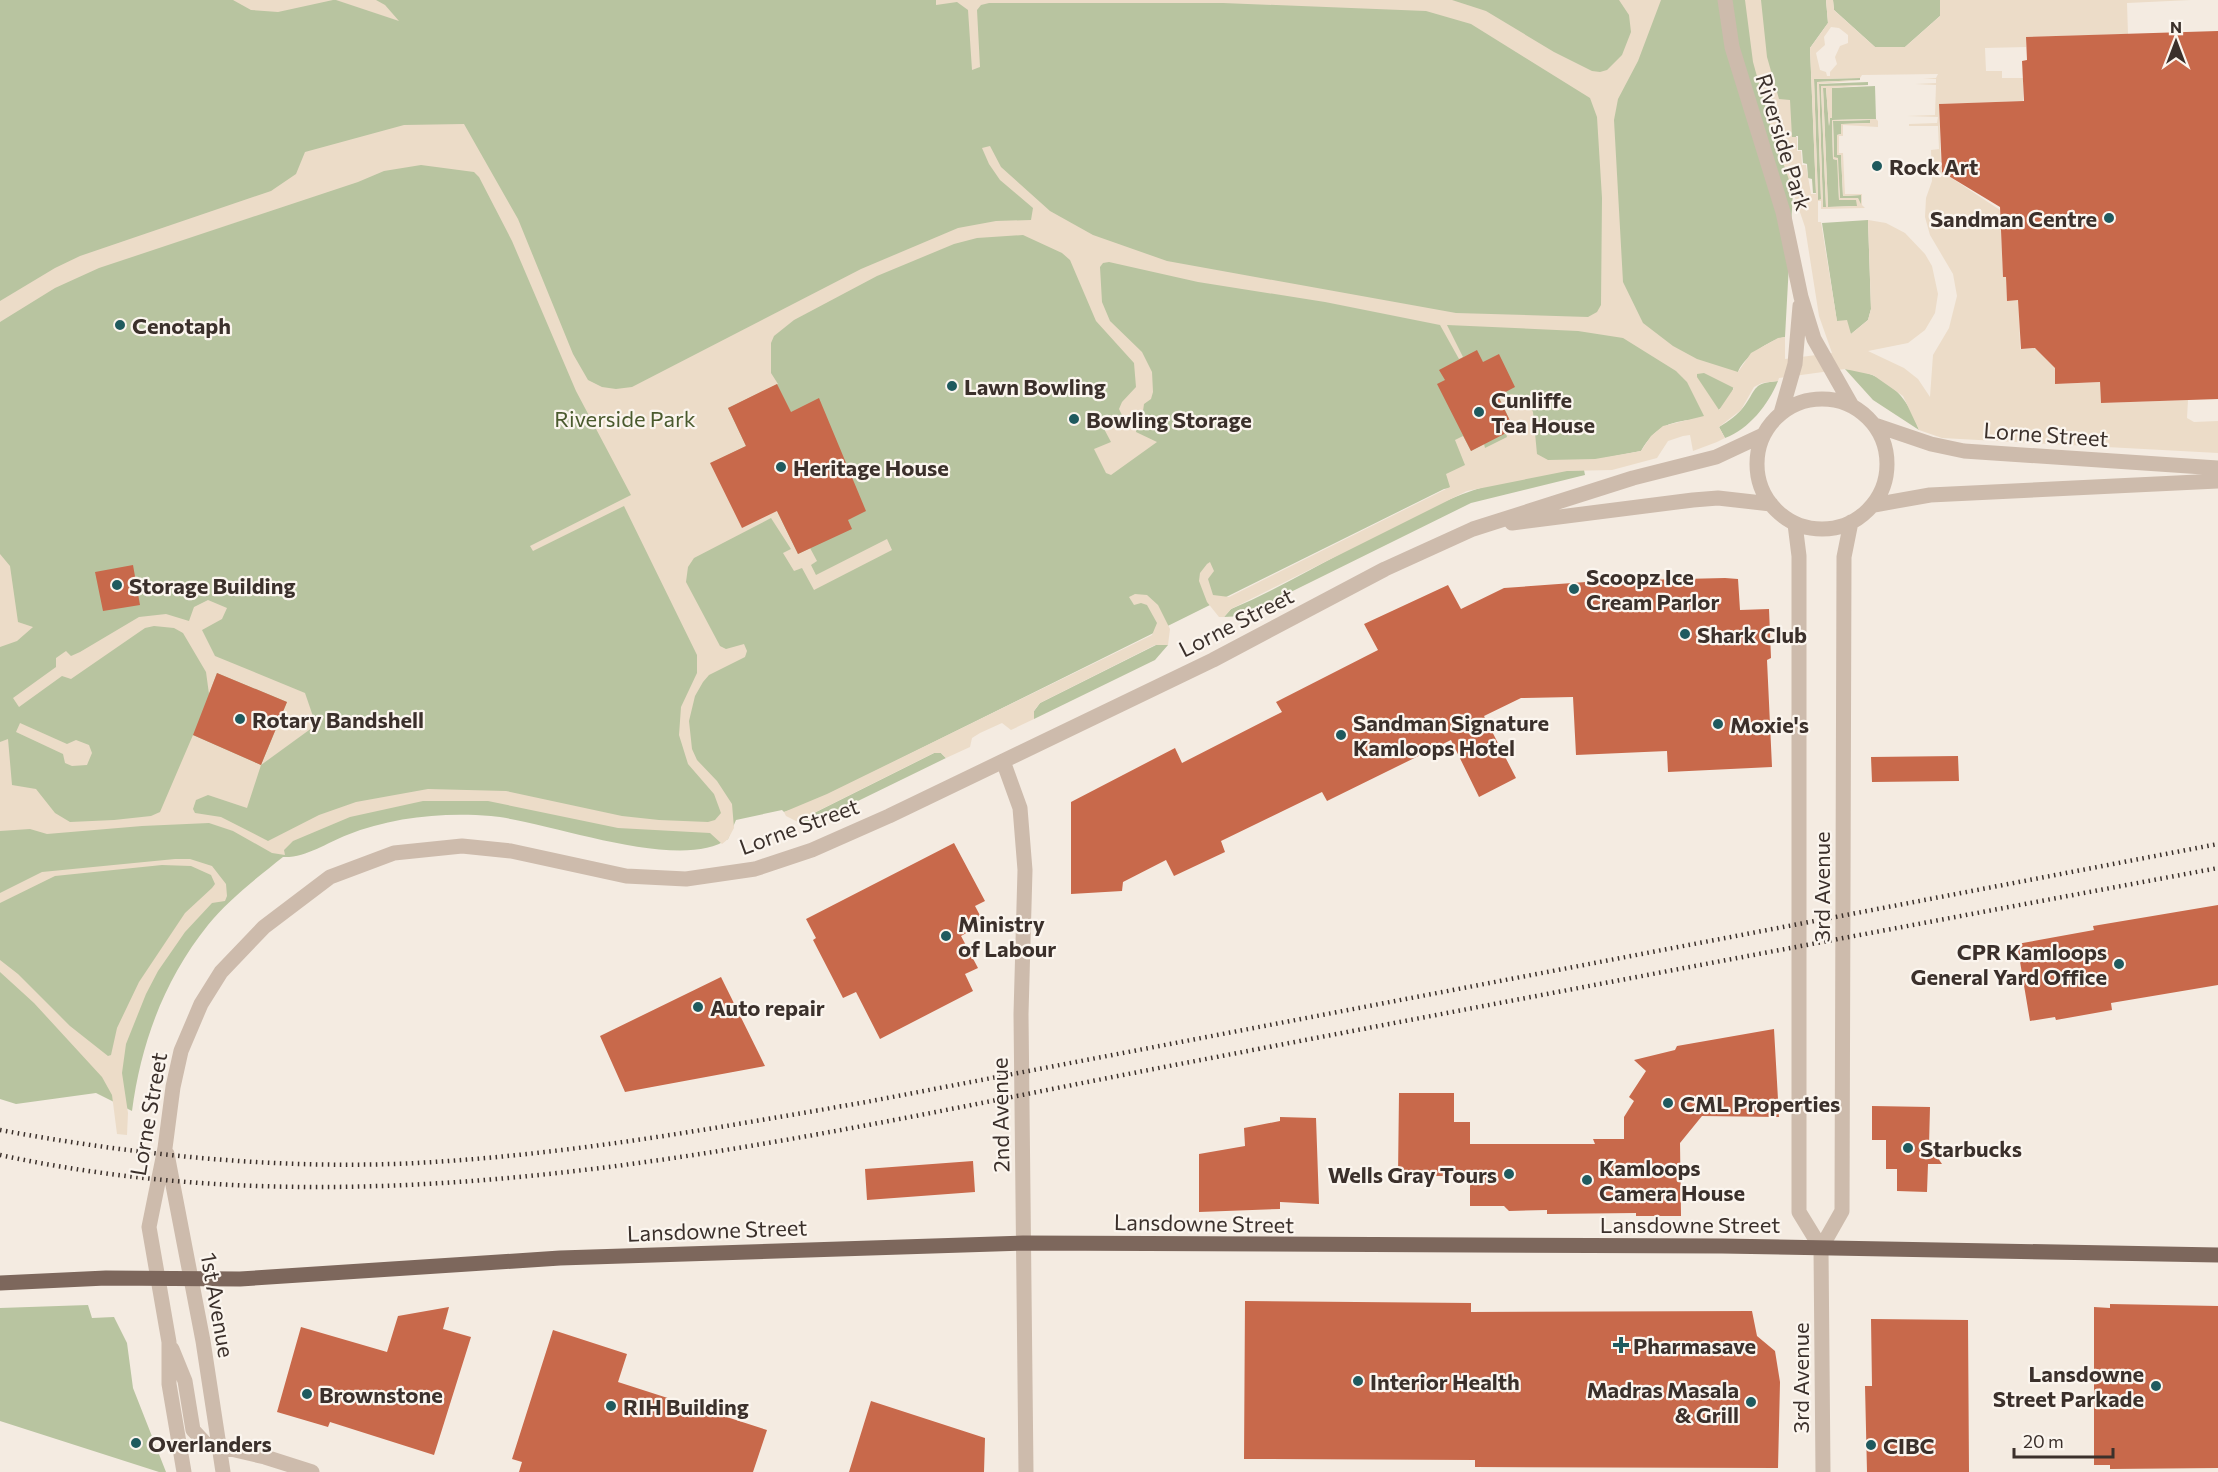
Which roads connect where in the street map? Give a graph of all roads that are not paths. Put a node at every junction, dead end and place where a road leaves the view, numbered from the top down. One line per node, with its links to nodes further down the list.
1 (1725, 0): 2 (street, Riverside Park)
2 (1801, 297): 3 (street, Riverside Park); 4 (street, Riverside Park)
3 (1852, 406): 4 (street); 5 (street)
4 (1781, 413): 6 (street)
5 (1875, 425): 7 (street, Lorne Street); 10 (street)
6 (1763, 435): 9 (street); 13 (street, Lorne Street)
7 (2218, 468)
8 (2218, 481): 10 (street)
9 (1771, 504): 12 (street); 13 (street, Lorne Street)
10 (1874, 505): 11 (street)
11 (1851, 522): 12 (street); 17 (street, 3rd Avenue)
12 (1795, 524): 17 (street, 3rd Avenue)
13 (1473, 529): 14 (street, Lorne Street)
14 (1003, 761): 15 (street, Lorne Street); 16 (street, 2nd Avenue)
15 (165, 1148): 19 (street, Lorne Street); 20 (street, 1st Avenue)
16 (1023, 1243): 17 (main road, Lansdowne Street); 20 (main road, Lansdowne Street); 27 (street, 2nd Avenue)
17 (1821, 1248): 18 (main road, Lansdowne Street); 28 (street, 3rd Avenue)
18 (2218, 1255)
19 (156, 1278): 20 (main road, Lansdowne Street); 21 (main road, Lansdowne Street); 22 (street)
20 (190, 1279): 23 (street, 1st Avenue)
21 (0, 1283)
22 (169, 1342): 23 (street); 24 (street)
23 (219, 1445): 25 (street, 1st Avenue); 26 (street)
24 (184, 1472)
25 (223, 1472)
26 (312, 1472)
27 (1026, 1472)
28 (1823, 1472)

